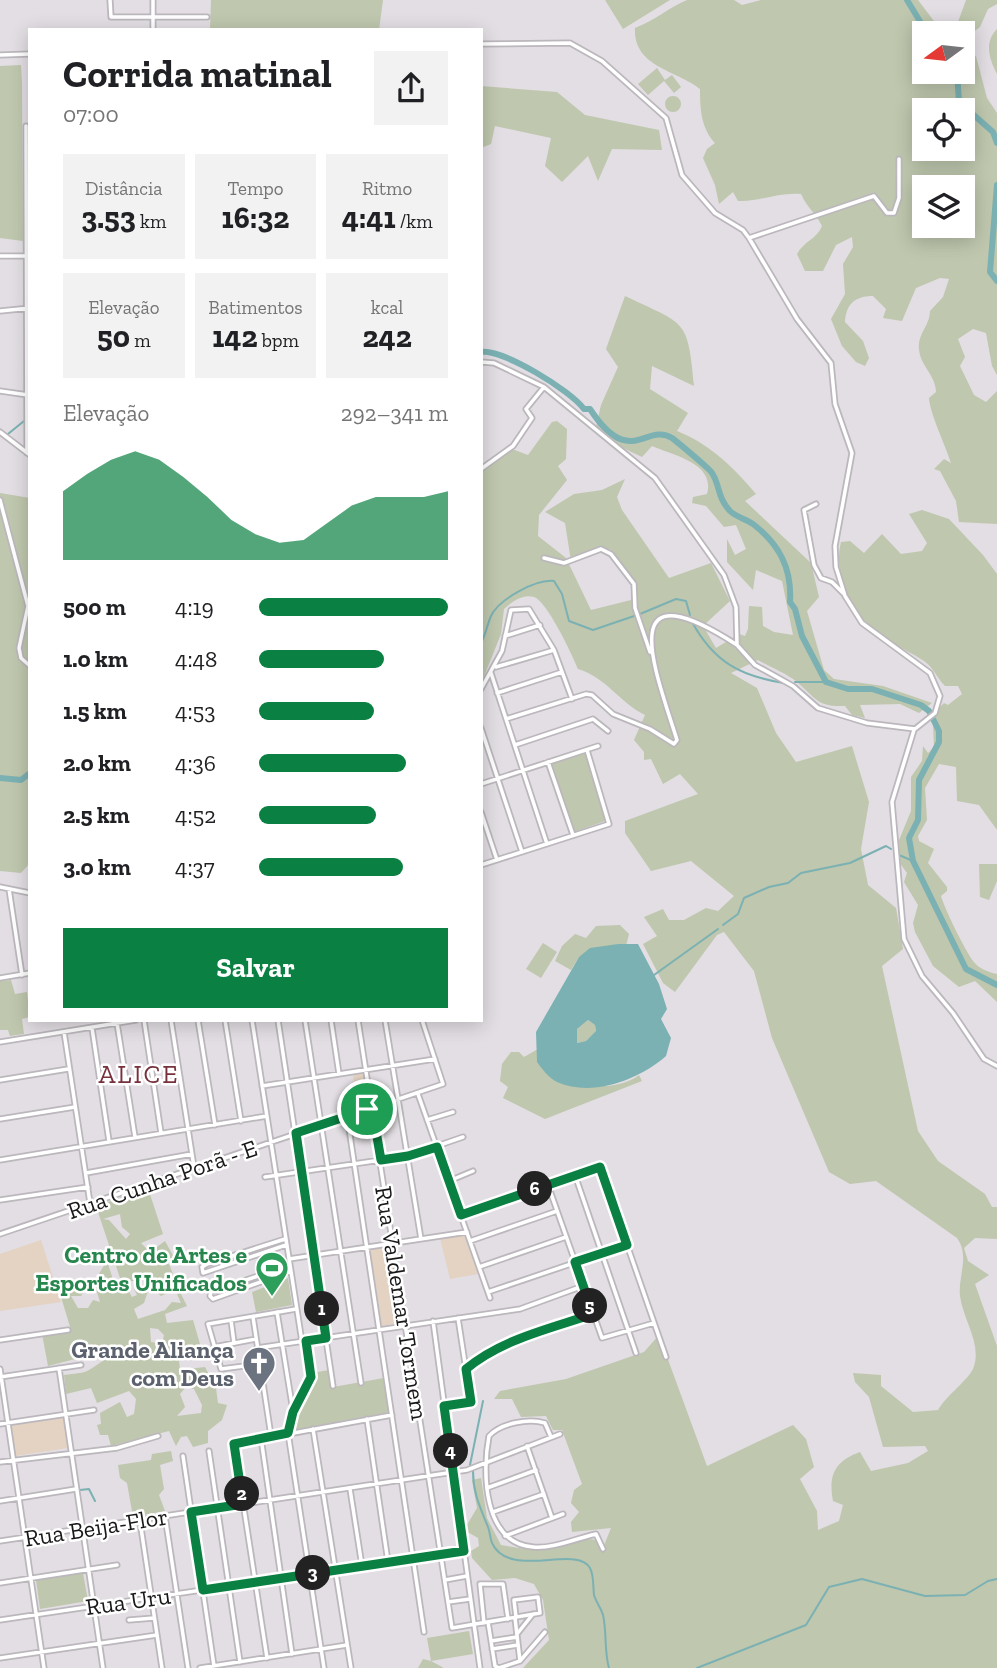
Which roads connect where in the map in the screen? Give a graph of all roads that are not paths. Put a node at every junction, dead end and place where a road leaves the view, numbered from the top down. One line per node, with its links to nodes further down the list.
1 (110, 0): 3 (street)
2 (153, 0): 3 (street)
3 (154, 17): 4 (street); 5 (street)
4 (207, 17)
5 (153, 28)
6 (483, 44): 12 (street)
7 (28, 54): 8 (street)
8 (0, 55)
9 (26, 127): 11 (street)
10 (900, 159): 12 (street)
11 (28, 202): 14 (street)
12 (749, 238): 27 (street)
13 (0, 256): 14 (street)
14 (26, 256): 15 (street)
15 (28, 309): 16 (street); 20 (street)
16 (0, 311)
17 (483, 362): 18 (street)
18 (544, 387): 23 (street); 32 (street)
19 (0, 391): 20 (street)
20 (28, 395)
21 (0, 432): 22 (street)
22 (28, 453)
23 (483, 467)
24 (0, 500): 28 (street)
25 (816, 504): 27 (street)
26 (544, 558): 34 (street)
27 (845, 596): 43 (street)
28 (28, 606)
29 (28, 606): 35 (street)
30 (540, 625): 31 (street); 31 (street); 33 (street)
31 (505, 636): 36 (street)
32 (737, 645): 34 (street); 43 (street)
33 (554, 650): 36 (street); 37 (street)
34 (651, 653): 41 (street)
35 (28, 664)
36 (494, 667): 38 (street)
37 (562, 672): 40 (street); 41 (street)
38 (491, 673): 39 (street); 40 (street)
39 (483, 686)
40 (497, 693): 42 (street)
41 (572, 699): 42 (street)
42 (506, 719): 46 (street)
43 (915, 729): 83 (street)
44 (608, 731): 46 (street)
45 (483, 734): 51 (street)
46 (514, 745): 50 (street)
47 (598, 746): 48 (street)
48 (587, 750): 49 (street); 54 (street)
49 (548, 762): 50 (street); 54 (street)
50 (523, 771): 51 (street); 55 (street)
51 (498, 779): 52 (street); 56 (street)
52 (483, 784)
53 (483, 818): 57 (street)
54 (573, 835): 55 (street)
55 (547, 844): 56 (street)
56 (522, 852): 57 (street)
57 (497, 860): 58 (street)
58 (483, 864)
59 (0, 887): 60 (street)
60 (9, 888): 61 (street); 63 (street)
61 (28, 893)
62 (28, 974): 63 (street)
63 (22, 975): 64 (street)
64 (0, 978)
65 (123, 1022): 77 (street)
66 (144, 1022): 104 (street)
67 (171, 1022): 103 (street)
68 (198, 1022): 102 (street)
69 (225, 1022): 100 (street)
70 (252, 1022): 90 (street)
71 (278, 1022): 89 (street)
72 (305, 1022): 87 (street)
73 (331, 1022): 86 (street)
74 (358, 1022): 85 (street, Rua Valdemar Tormem)
75 (385, 1022): 82 (street)
76 (423, 1022): 81 (street)
77 (117, 1023): 78 (street); 107 (street)
78 (92, 1028): 79 (street); 108 (street)
79 (64, 1032): 80 (street); 84 (street)
80 (0, 1042)
81 (435, 1059): 82 (street); 91 (street, Rua Cunha Porã - E)
82 (392, 1065): 85 (street); 92 (street)
83 (997, 1066)
84 (68, 1069): 88 (street); 93 (street)
85 (366, 1070): 86 (street); 94 (street, Rua Valdemar Tormem)
86 (340, 1074): 87 (street)
87 (313, 1077): 89 (street); 101 (street)
88 (0, 1080)
89 (288, 1082): 90 (street); 105 (street)
90 (262, 1086): 97 (street)
91 (418, 1094): 92 (street, Rua Cunha Porã - E); 99 (street)
92 (399, 1100): 94 (street, Rua Cunha Porã - E); 113 (street)
93 (75, 1107): 98 (street); 110 (street)
94 (372, 1108): 96 (street, Rua Cunha Porã - E); 115 (street, Rua Valdemar Tormem)
95 (453, 1112): 99 (street)
96 (347, 1115): 101 (street, Rua Cunha Porã - E); 116 (street)
97 (267, 1116): 100 (street); 109 (street)
98 (0, 1119)
99 (428, 1120): 111 (street)
100 (241, 1121): 102 (street)
101 (321, 1124): 105 (street, Rua Cunha Porã - E); 118 (street)
102 (215, 1125): 103 (street)
103 (188, 1129): 104 (street); 112 (street)
104 (161, 1133): 107 (street)
105 (296, 1133): 109 (street, Rua Cunha Porã - E); 120 (street)
106 (463, 1137): 111 (street)
107 (135, 1138): 108 (street)
108 (108, 1141): 110 (street)
109 (271, 1141): 117 (street, Rua Cunha Porã - E); 123 (street)
110 (82, 1146): 114 (street); 121 (street)
111 (437, 1147): 113 (street); 125 (street)
112 (192, 1154): 117 (street); 121 (street)
113 (408, 1156): 115 (street); 136 (street)
114 (0, 1160)
115 (381, 1160): 116 (street); 138 (street, Rua Valdemar Tormem)
116 (354, 1164): 118 (street); 141 (street)
117 (194, 1167): 129 (street, Rua Cunha Porã - E)
118 (328, 1168): 120 (street); 142 (street)
119 (473, 1171): 125 (street)
120 (302, 1172): 123 (street); 144 (street)
121 (86, 1173): 127 (street)
122 (575, 1175): 126 (street); 140 (street); 143 (street)
123 (276, 1176): 124 (street); 135 (street)
124 (264, 1177)
125 (449, 1181): 131 (street)
126 (548, 1185): 130 (street); 131 (street)
127 (88, 1187): 128 (street); 129 (street)
128 (0, 1200)
129 (90, 1204): 133 (street, Rua Cunha Porã - E)
130 (557, 1211): 134 (street); 137 (street)
131 (461, 1215): 132 (street)
132 (467, 1232): 136 (street); 137 (street)
133 (0, 1234)
134 (566, 1237): 146 (street); 148 (street)
135 (285, 1238): 139 (street); 139 (street)
136 (421, 1239): 138 (street)
137 (470, 1241): 148 (street)
138 (394, 1243): 141 (street); 161 (street, Rua Valdemar Tormem)
139 (286, 1245): 145 (street)
140 (627, 1245): 143 (street); 160 (street)
141 (367, 1247): 142 (street); 163 (street)
142 (340, 1251): 144 (street); 165 (street)
143 (602, 1253): 146 (street); 164 (street)
144 (315, 1255): 145 (street); 166 (street)
145 (289, 1259): 147 (street)
146 (575, 1262): 150 (street); 151 (street)
147 (290, 1265): 149 (street); 149 (street)
148 (479, 1267): 151 (street)
149 (291, 1271): 153 (street)
150 (583, 1286): 155 (street); 157 (street)
151 (488, 1292): 152 (street)
152 (490, 1298)
153 (296, 1309): 154 (street); 169 (street)
154 (277, 1312): 156 (street); 171 (street)
155 (593, 1314): 164 (street); 180 (street)
156 (253, 1316): 158 (street); 168 (street)
157 (458, 1318): 159 (street); 180 (street)
158 (231, 1320): 170 (street); 172 (street)
159 (433, 1321): 161 (street); 184 (street)
160 (654, 1323): 164 (street); 175 (street)
161 (406, 1326): 163 (street); 208 (street, Rua Valdemar Tormem)
162 (68, 1330): 167 (street)
163 (379, 1330): 165 (street); 188 (street)
164 (628, 1331): 174 (street)
165 (353, 1334): 166 (street); 182 (street)
166 (326, 1338): 169 (street); 183 (street)
167 (0, 1339)
168 (256, 1339): 170 (street); 173 (street)
169 (304, 1341): 171 (street); 186 (street)
170 (234, 1343): 172 (street)
171 (282, 1345): 173 (street); 186 (street)
172 (214, 1347): 176 (street)
173 (257, 1348): 176 (street)
174 (636, 1353)
175 (666, 1357)
176 (260, 1364): 196 (street)
177 (81, 1365): 178 (street)
178 (59, 1368): 181 (street); 187 (street)
179 (0, 1369): 181 (street)
180 (466, 1369): 184 (street)
181 (1, 1377): 190 (street)
182 (361, 1383)
183 (333, 1385)
184 (444, 1406): 207 (street)
185 (94, 1410): 187 (street)
186 (293, 1412): 193 (street)
187 (66, 1414): 190 (street); 200 (street)
188 (392, 1415): 189 (street); 209 (street)
189 (367, 1419): 192 (street); 210 (street)
190 (8, 1423): 191 (street); 203 (street)
191 (0, 1424)
192 (313, 1429): 193 (street); 214 (street)
193 (288, 1433): 196 (street); 216 (street)
194 (560, 1434): 197 (street, Rua Beija-Flor)
195 (158, 1436): 200 (street)
196 (271, 1436): 198 (street)
197 (551, 1437): 199 (street, Rua Beija-Flor); 205 (street)
198 (261, 1438): 218 (street); 220 (street)
199 (527, 1446): 205 (street, Rua Beija-Flor); 206 (street)
200 (71, 1451): 203 (street); 213 (street)
201 (209, 1451): 221 (street)
202 (183, 1456): 222 (street)
203 (13, 1460): 204 (street); 217 (street)
204 (0, 1462)
205 (484, 1462): 207 (street, Rua Beija-Flor); 212 (street)
206 (536, 1470): 212 (street); 215 (street)
207 (454, 1472): 208 (street, Rua Beija-Flor); 233 (street)
208 (428, 1476): 209 (street, Rua Beija-Flor); 234 (street, Rua Valdemar Tormem)
209 (402, 1480): 210 (street, Rua Beija-Flor); 235 (street)
210 (376, 1484): 211 (street, Rua Beija-Flor); 236 (street)
211 (350, 1488): 214 (street, Rua Beija-Flor); 238 (street)
212 (487, 1488): 223 (street)
213 (76, 1489): 217 (street); 228 (street)
214 (324, 1492): 216 (street, Rua Beija-Flor); 240 (street)
215 (544, 1494): 223 (street); 226 (street)
216 (298, 1496): 218 (street, Rua Beija-Flor); 241 (street)
217 (19, 1498): 219 (street); 230 (street)
218 (270, 1500): 220 (street, Rua Beija-Flor); 244 (street)
219 (0, 1501)
220 (243, 1504): 221 (street, Rua Beija-Flor); 246 (street)
221 (217, 1508): 222 (street, Rua Beija-Flor); 248 (street)
222 (191, 1512): 225 (street, Rua Beija-Flor); 249 (street)
223 (493, 1512): 229 (street)
224 (564, 1514): 226 (street)
225 (165, 1516): 227 (street, Rua Beija-Flor); 250 (street)
226 (552, 1518): 229 (street)
227 (140, 1520): 228 (street, Rua Beija-Flor); 251 (street)
228 (82, 1529): 230 (street, Rua Beija-Flor); 239 (street)
229 (505, 1536): 232 (street)
230 (25, 1537): 231 (street, Rua Beija-Flor); 243 (street)
231 (0, 1541)
232 (603, 1549)
233 (464, 1551): 234 (street, Rua Uru); 242 (street)
234 (440, 1554): 235 (street, Rua Uru); 245 (street, Rua Valdemar Tormem)
235 (415, 1558): 236 (street, Rua Uru); 264 (street)
236 (388, 1562): 238 (street, Rua Uru)
237 (117, 1565): 239 (street)
238 (362, 1566): 240 (street, Rua Uru)
239 (88, 1569): 243 (street); 254 (street)
240 (337, 1570): 241 (street, Rua Uru); 270 (street)
241 (310, 1574): 244 (street, Rua Uru); 272 (street)
242 (467, 1576): 245 (street); 252 (street)
243 (31, 1577): 247 (street); 256 (street)
244 (282, 1578): 246 (street, Rua Uru); 275 (street)
245 (445, 1580): 253 (street, Rua Valdemar Tormem)
246 (256, 1582): 248 (street, Rua Uru); 277 (street)
247 (0, 1583)
248 (229, 1587): 249 (street, Rua Uru); 279 (street)
249 (203, 1590): 250 (street, Rua Uru); 280 (street)
250 (177, 1594): 251 (street, Rua Uru); 284 (street)
251 (151, 1598): 254 (street, Rua Uru); 258 (street)
252 (471, 1599): 253 (street); 263 (street)
253 (448, 1602): 263 (street, Rua Valdemar Tormem)
254 (94, 1606): 256 (street, Rua Uru); 269 (street)
255 (533, 1614): 257 (street); 257 (street); 267 (street)
256 (36, 1615): 260 (street, Rua Uru); 274 (street)
257 (516, 1617): 259 (street); 267 (street)
258 (154, 1618): 261 (street); 266 (street)
259 (508, 1619): 262 (street); 262 (street)
260 (0, 1620)
261 (129, 1620)
262 (486, 1623): 263 (street); 268 (street)
263 (475, 1624): 288 (street)
264 (424, 1632)
265 (545, 1632): 278 (street)
266 (157, 1635): 269 (street); 283 (street)
267 (517, 1636): 268 (street); 271 (street)
268 (491, 1641): 273 (street)
269 (99, 1643): 274 (street); 282 (street)
270 (347, 1645): 272 (street); 287 (street)
271 (518, 1645): 273 (street); 278 (street)
272 (321, 1649): 275 (street); 286 (street)
273 (492, 1649): 278 (street)
274 (41, 1652): 276 (street); 281 (street)
275 (292, 1654): 277 (street)
276 (0, 1658)
277 (267, 1658): 279 (street)
278 (520, 1661)
279 (240, 1662): 280 (street)
280 (214, 1666): 285 (street)
281 (44, 1668)
282 (103, 1668)
283 (162, 1668)
284 (188, 1668)
285 (200, 1668)
286 (324, 1668)
287 (351, 1668)
288 (480, 1668)

